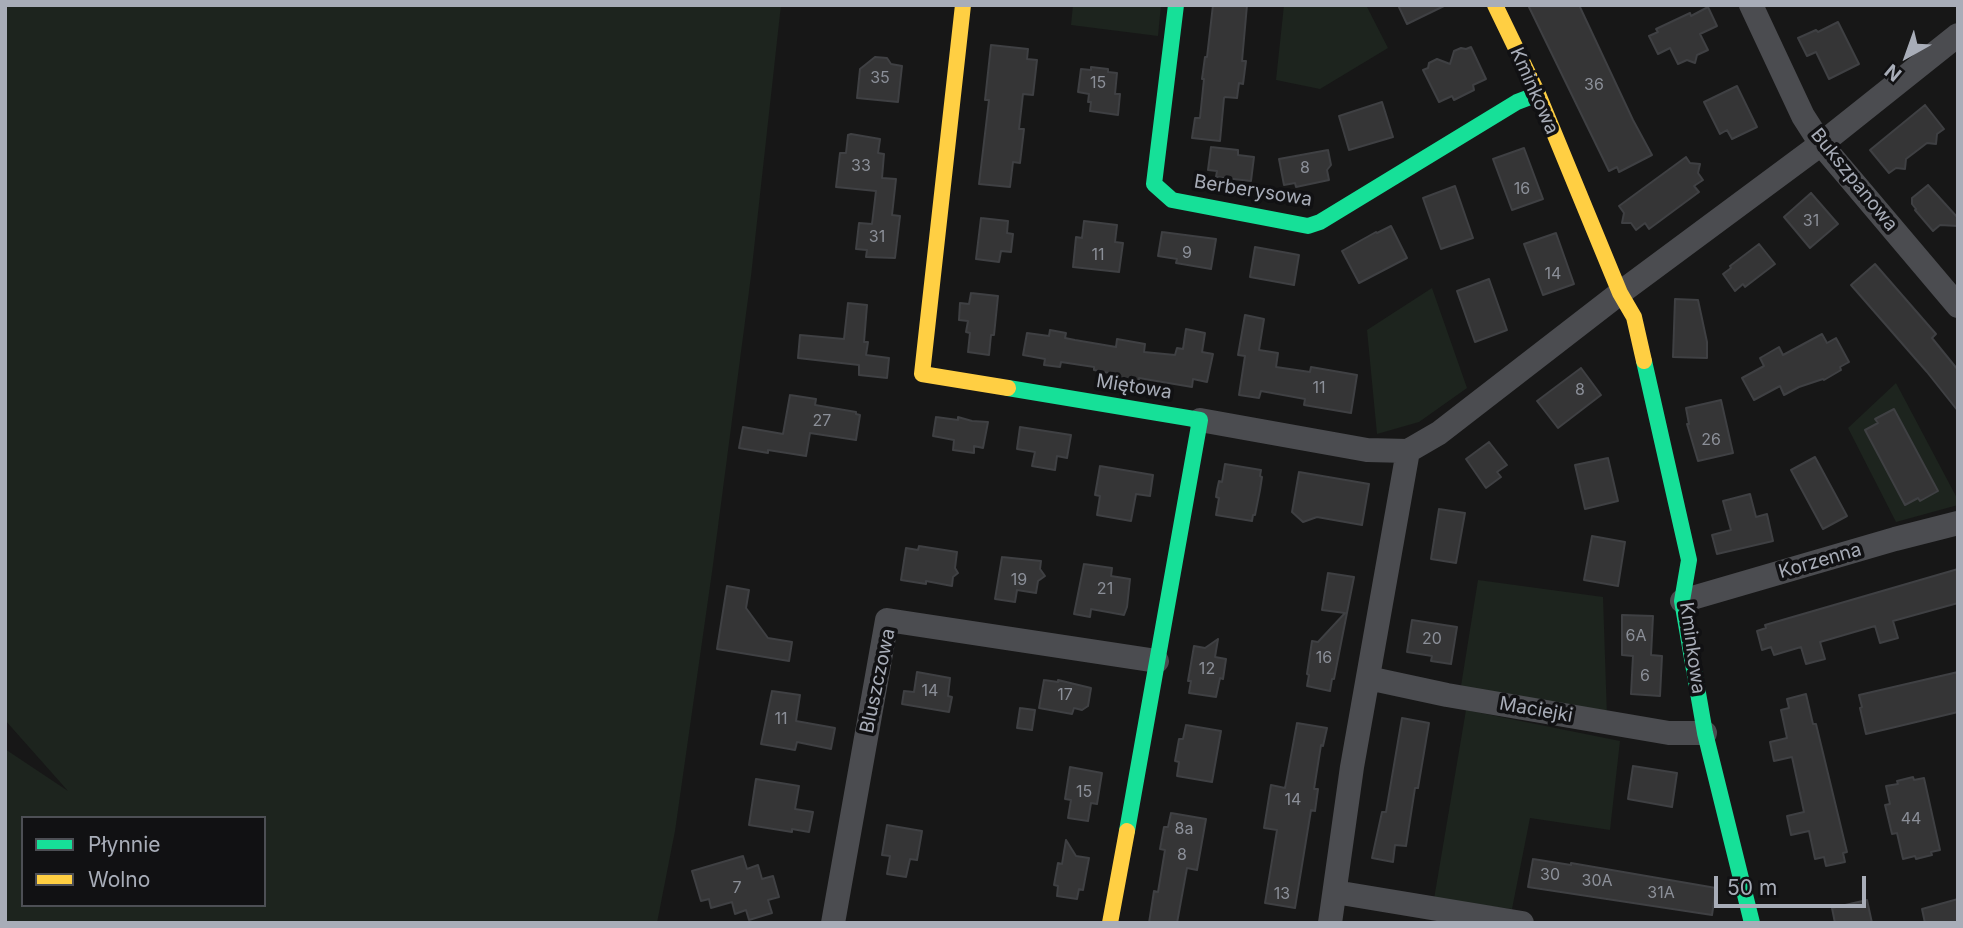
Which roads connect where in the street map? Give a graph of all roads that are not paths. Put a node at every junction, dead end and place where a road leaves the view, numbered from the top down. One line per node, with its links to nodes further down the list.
1 (963, 5): 10 (street, Miętowa)
2 (1176, 5): 6 (street, Berberysowa)
3 (1495, 5): 6 (street, Kminkowa)
4 (1751, 5): 7 (street, Bukszpanowa)
5 (1958, 35): 7 (street)
6 (1538, 94): 8 (street, Kminkowa)
7 (1821, 144): 8 (street); 9 (street, Bukszpanowa)
8 (1620, 293): 11 (street); 13 (street, Kminkowa)
9 (1958, 306)
10 (1200, 420): 11 (street); 14 (street)
11 (1408, 451): 15 (street)
12 (1958, 523): 13 (street, Korzenna)
13 (1682, 601): 16 (street, Kminkowa)
14 (1157, 661): 18 (street, Bluszczowa); 19 (street)
15 (1367, 678): 16 (street, Maciejki); 17 (street)
16 (1705, 733): 22 (street, Kminkowa)
17 (1335, 892): 20 (street); 21 (street)
18 (832, 923)
19 (1110, 923)
20 (1331, 923)
21 (1522, 923)
22 (1752, 923)

